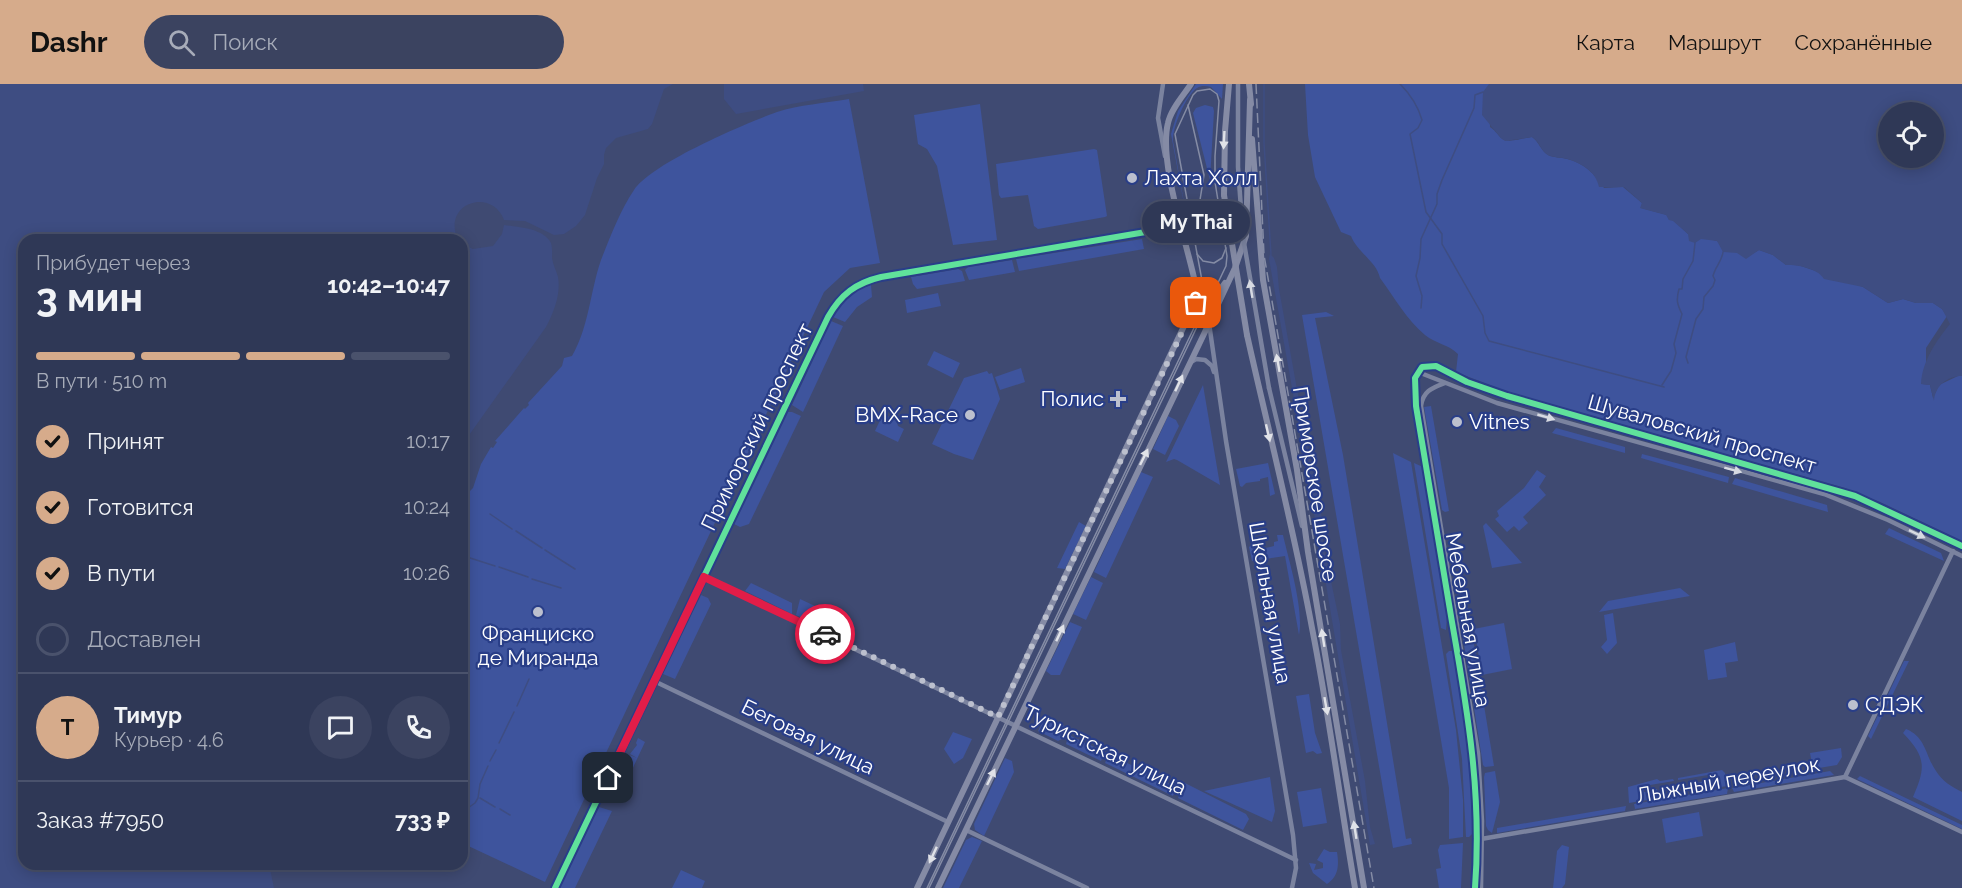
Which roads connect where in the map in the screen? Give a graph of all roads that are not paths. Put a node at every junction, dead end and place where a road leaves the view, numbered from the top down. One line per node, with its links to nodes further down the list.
1 (1163, 84): 7 (street)
2 (1191, 84): 7 (main road)
3 (1229, 84): 35 (main road, Приморское шоссе, one-way to 35, bridge)
4 (1238, 84): 18 (street, one-way to 4, bridge)
5 (1249, 84): 6 (main road, Приморское шоссе)
6 (1250, 100): 9 (main road); 18 (main road, Приморское шоссе, one-way to 6)
7 (1170, 173): 8 (main road)
8 (1181, 226): 10 (main road); 20 (street, Приморский проспект)
9 (1235, 268): 10 (main road); 11 (main road)
10 (1194, 281): 22 (main road)
11 (1209, 323): 12 (main road); 14 (street, Школьная улица)
12 (1189, 363): 14 (street); 23 (main road, one-way to 12)
13 (1418, 372): 15 (street, Шуваловский проспект); 16 (street, Шуваловский проспект); 28 (street, Мебельная улица)
14 (1217, 381): 29 (street, Школьная улица)
15 (1445, 383): 17 (street, Шуваловский проспект, one-way to 17); 28 (street, Мебельная улица)
16 (1962, 546)
17 (1953, 551): 19 (street, Шуваловский проспект); 24 (street, Лыжный переулок)
18 (1308, 552): 36 (main road, Приморское шоссе, one-way to 18)
19 (1962, 556)
20 (704, 577): 21 (street, Приморский проспект); 22 (street, Туристская улица)
21 (654, 681): 25 (street, Беговая улица); 30 (street, Приморский проспект)
22 (998, 717): 23 (street, Туристская улица); 25 (main road)
23 (1016, 725): 26 (main road, one-way to 23); 29 (street, Туристская улица)
24 (1845, 777): 27 (street); 28 (street, Лыжный переулок)
25 (948, 822): 31 (main road, one-way to 31)
26 (966, 830): 32 (main road); 33 (street)
27 (1962, 832)
28 (1480, 839): 37 (street, Мебельная улица); 38 (street, Мебельная улица)
29 (1296, 860): 34 (street, Школьная улица)
30 (555, 888)
31 (917, 888)
32 (938, 888)
33 (1087, 888)
34 (1292, 888)
35 (1355, 888)
36 (1364, 888)
37 (1475, 888)
38 (1481, 888)

